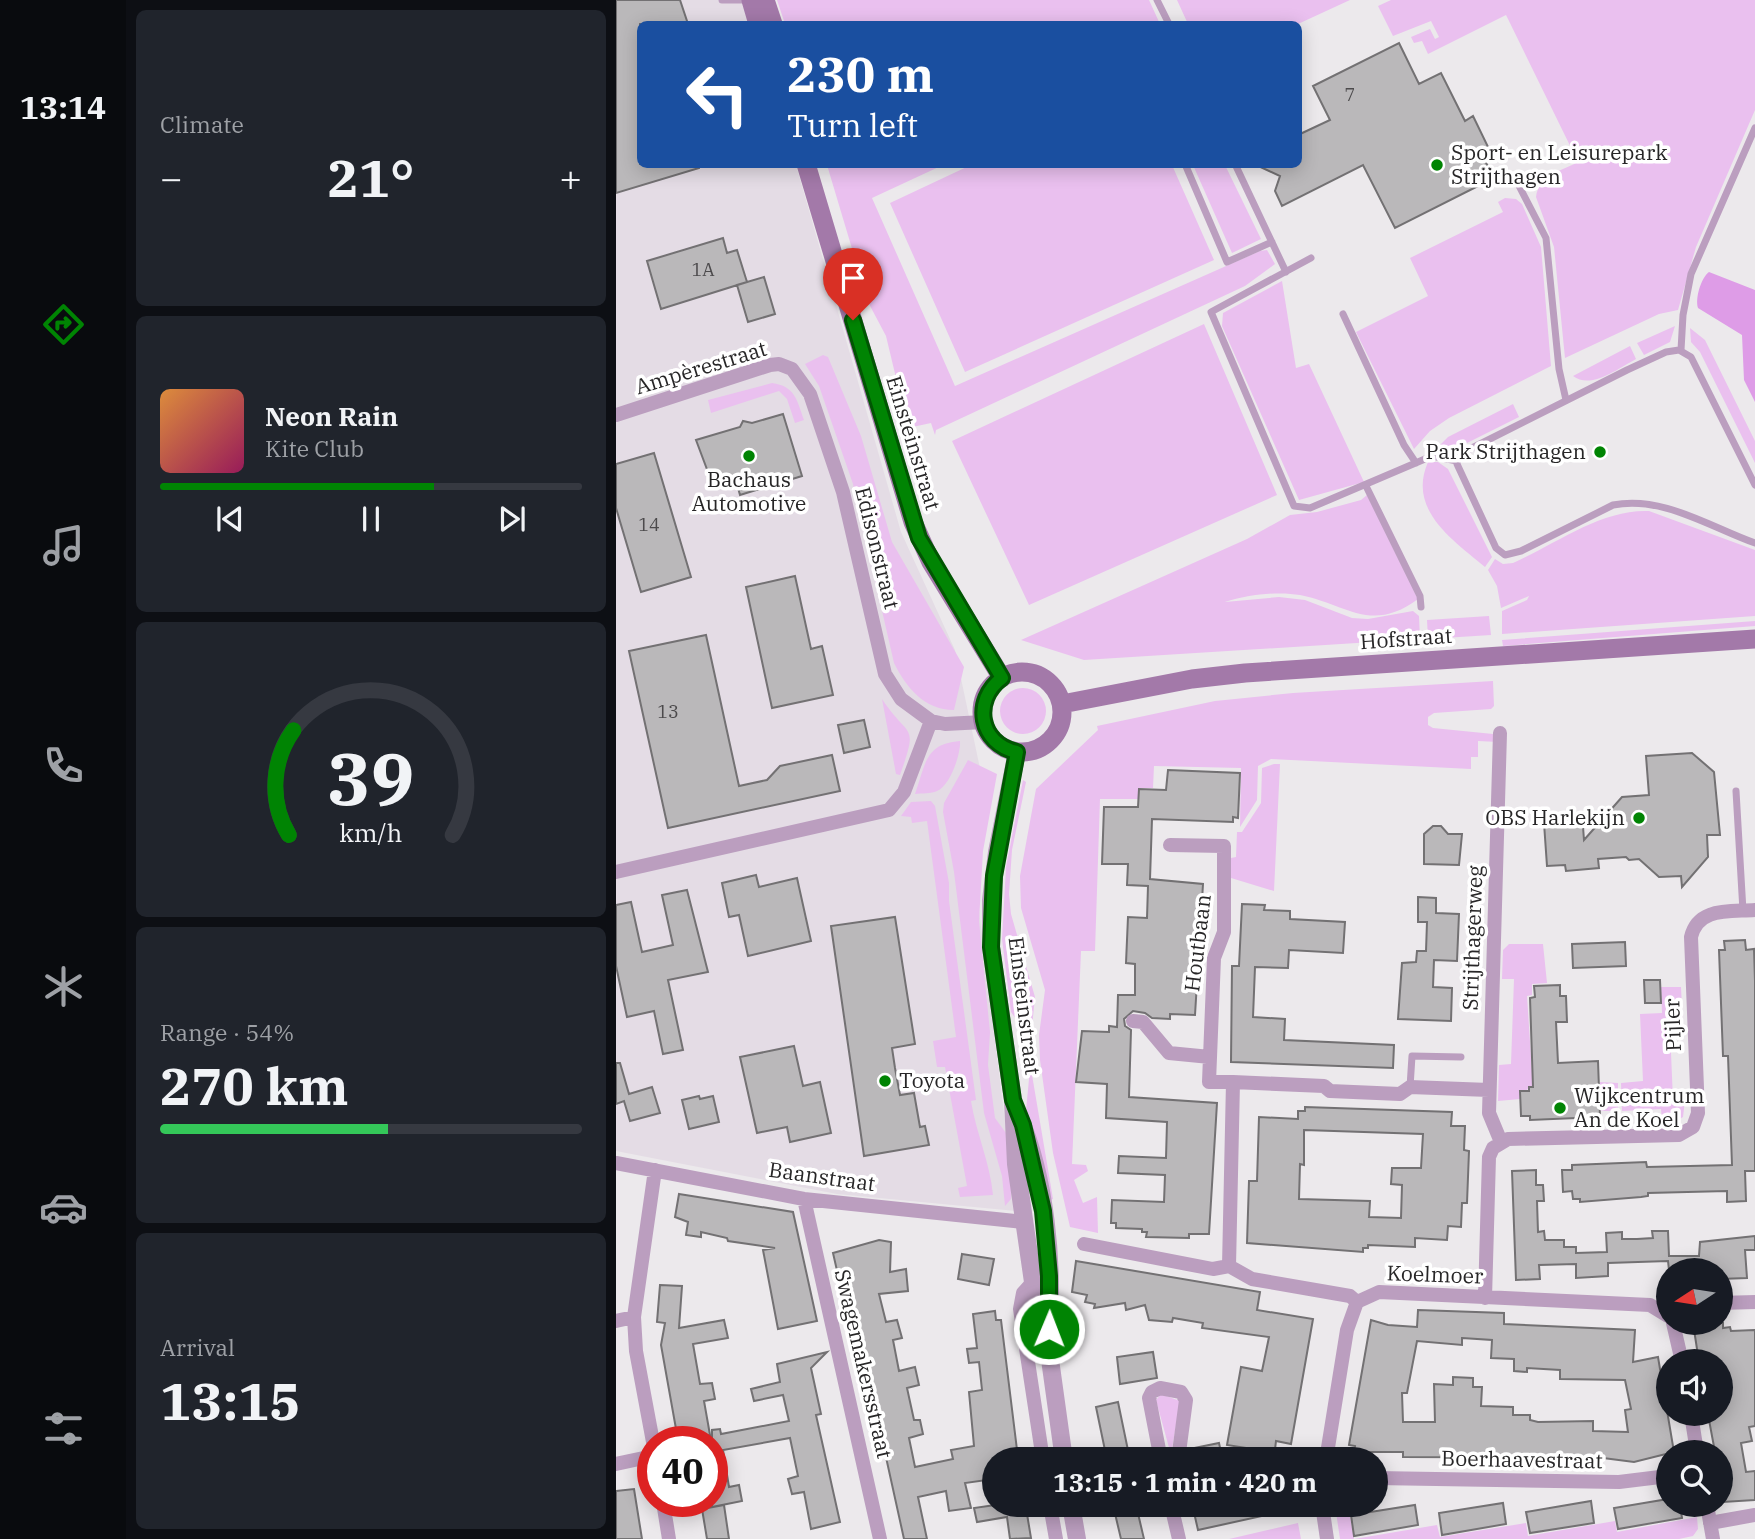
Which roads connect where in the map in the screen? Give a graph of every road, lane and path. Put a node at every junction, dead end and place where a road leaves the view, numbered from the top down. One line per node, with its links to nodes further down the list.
1 (722, 0): 2 (lane)
2 (744, 0)
3 (751, 0): 6 (main road)
4 (765, 0): 7 (main road)
5 (1157, 0): 8 (lane)
6 (757, 21)
7 (772, 21)
8 (1168, 21)
9 (1755, 128): 18 (lane)
10 (807, 168): 29 (main road, Einsteinstraat)
11 (1187, 168): 14 (lane)
12 (1237, 168): 14 (lane)
13 (1517, 182): 20 (lane)
14 (1272, 242): 16 (lane)
15 (1311, 258): 16 (lane)
16 (1286, 272): 25 (lane)
17 (1343, 314): 23 (lane)
18 (1681, 350): 20 (lane); 24 (lane)
19 (796, 373): 21 (street, Ampèrestraat); 31 (street, Edisonstraat)
20 (1566, 400): 22 (lane)
21 (616, 415)
22 (1457, 461): 23 (lane); 26 (lane)
23 (1416, 463): 25 (lane)
24 (1755, 485)
25 (1366, 486): 27 (lane)
26 (1755, 543)
27 (1421, 607)
28 (1755, 639): 30 (main road, Hofstraat)
29 (1002, 678): 30 (main road); 32 (main road)
30 (1062, 704): 34 (main road)
31 (930, 721): 32 (street); 37 (street)
32 (984, 722): 34 (main road)
33 (1500, 733): 44 (street, Strijthagerweg)
34 (1017, 752): 45 (street, Einsteinstraat)
35 (1736, 790): 38 (lane)
36 (1170, 845): 40 (street, Houtbaan)
37 (616, 872)
38 (1749, 911): 46 (street, Pijler)
39 (1133, 1021): 40 (street)
40 (1210, 1057): 42 (street, Houtbaan)
41 (1461, 1057): 43 (lane)
42 (1233, 1082): 43 (street, Houtbaan); 52 (street)
43 (1410, 1087): 44 (street, Houtbaan)
44 (1489, 1090): 46 (street, Strijthagerweg)
45 (1013, 1100): 50 (street, Einsteinstraat); 61 (street, Einsteinstraat)
46 (1501, 1142): 54 (street)
47 (616, 1163): 48 (street, Baanstraat)
48 (655, 1170): 49 (street, Baanstraat); 59 (street)
49 (804, 1199): 50 (street, Baanstraat); 81 (street, Swagemakersstraat)
50 (1024, 1222): 53 (street, Einsteinstraat)
51 (1084, 1244): 52 (street)
52 (1229, 1266): 55 (street)
53 (1032, 1282): 61 (street, Einsteinstraat); 63 (street)
54 (1485, 1298): 55 (street, Koelmoer); 58 (street, Koelmoer)
55 (1357, 1302): 67 (street)
56 (1755, 1302): 57 (street)
57 (1733, 1303)
58 (1656, 1309)
59 (634, 1317): 60 (street); 62 (street)
60 (616, 1321)
61 (1048, 1345): 64 (street, Einsteinstraat)
62 (650, 1426)
63 (1041, 1447)
64 (1062, 1447)
65 (1158, 1447): 66 (street)
66 (1180, 1447)
67 (1328, 1447)
68 (637, 1459): 69 (street)
69 (616, 1464)
70 (1656, 1477): 71 (street, Boerhaavestraat)
71 (1388, 1478)
72 (1755, 1515): 79 (street)
73 (665, 1517): 80 (street)
74 (1052, 1517): 82 (street)
75 (1073, 1517): 83 (street)
76 (1173, 1517): 84 (street)
77 (1324, 1517): 85 (street)
78 (1709, 1517): 79 (street)
79 (1710, 1523): 86 (street)
80 (669, 1539)
81 (880, 1539)
82 (1056, 1539)
83 (1077, 1539)
84 (1178, 1539)
85 (1327, 1539)
86 (1713, 1539)

